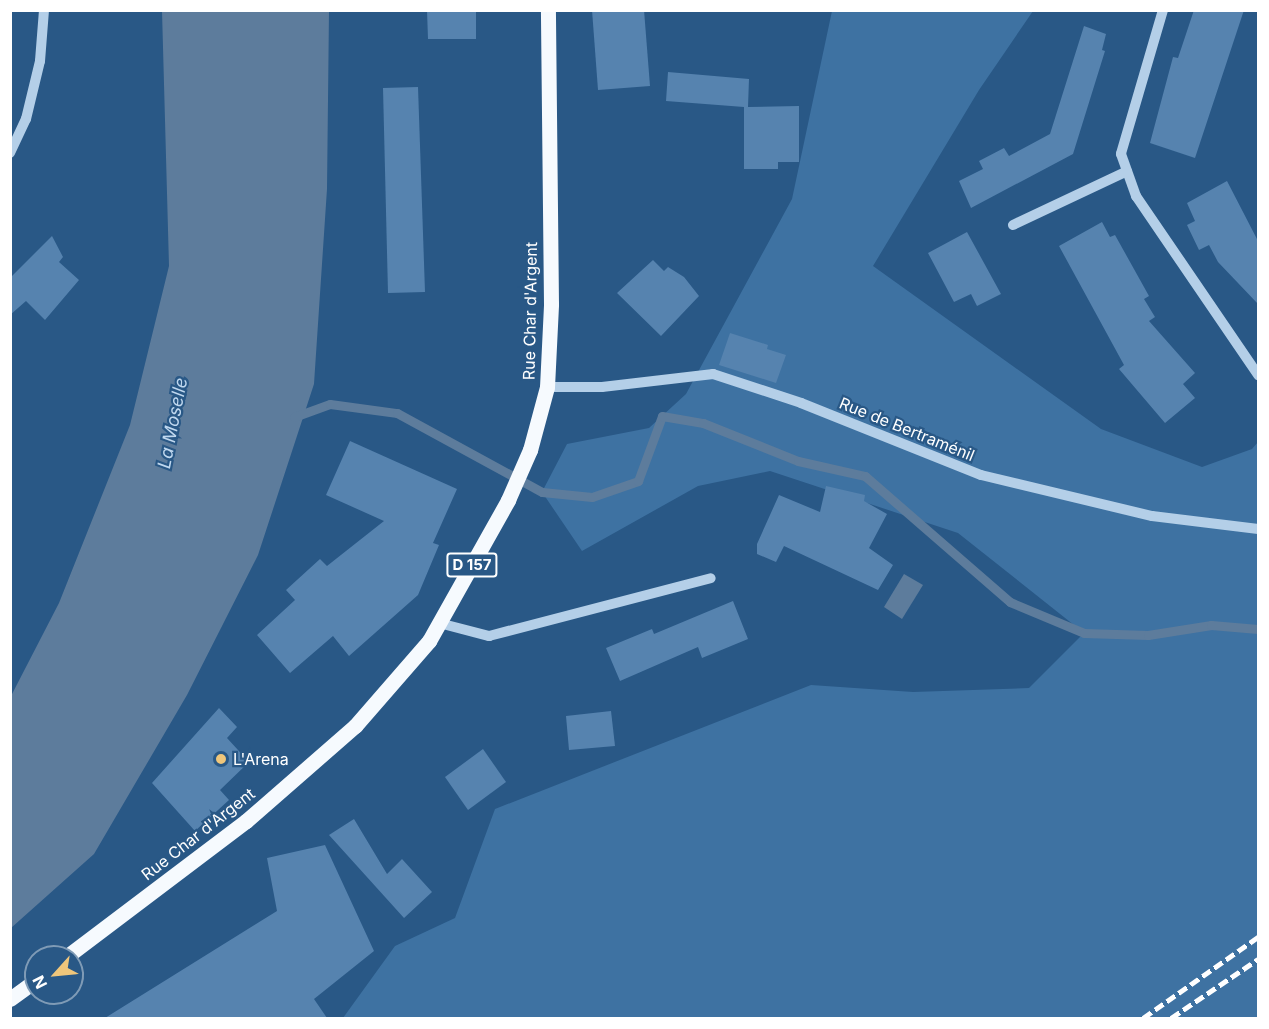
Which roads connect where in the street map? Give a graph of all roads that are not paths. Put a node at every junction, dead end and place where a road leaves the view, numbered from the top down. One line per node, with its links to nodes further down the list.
1 (44, 10): 4 (street)
2 (548, 10): 8 (main road, Rue Char d'Argent / D 157)
3 (1163, 10): 5 (street)
4 (10, 153)
5 (1127, 171): 6 (street); 7 (street)
6 (1013, 225)
7 (1258, 375)
8 (547, 387): 9 (street, Rue de Bertraménil); 11 (main road, Rue Char d'Argent / D 157)
9 (1258, 529)
10 (711, 578): 11 (street)
11 (439, 623): 12 (main road, Rue Char d'Argent / D 157)
12 (82, 945)
13 (24, 989): 14 (main road)
14 (10, 999)

